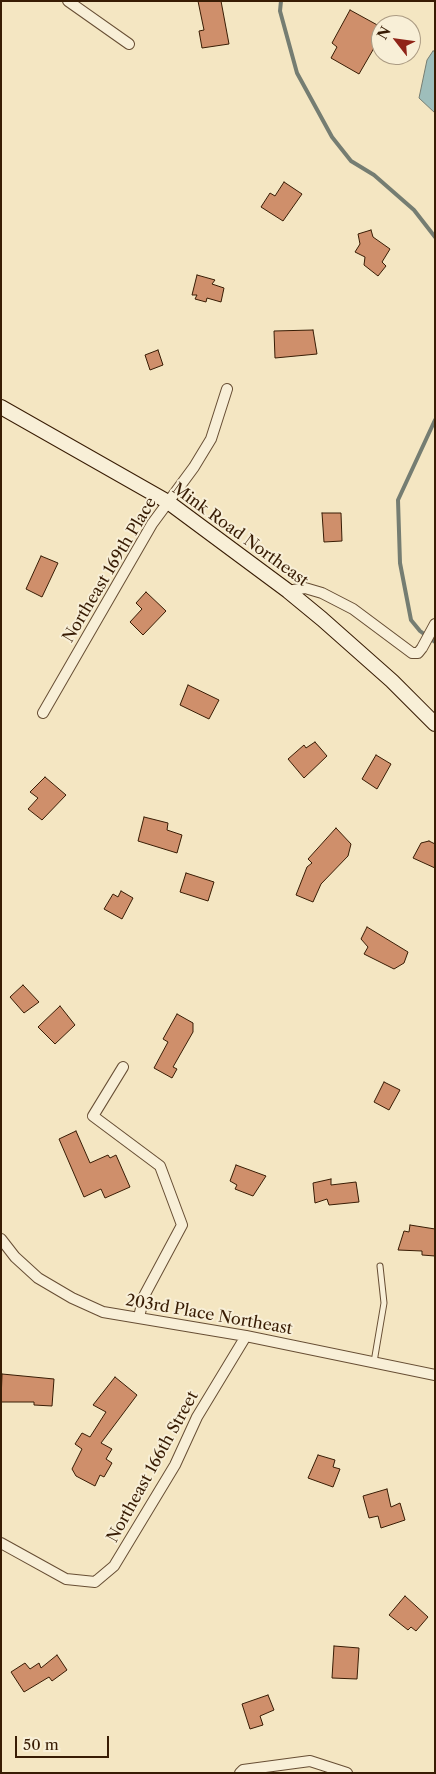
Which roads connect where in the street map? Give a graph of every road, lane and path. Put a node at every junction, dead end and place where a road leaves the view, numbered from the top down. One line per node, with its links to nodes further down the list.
1 (68, 1): 2 (street)
2 (128, 44)
3 (227, 389): 5 (street, Northeast 169th Place)
4 (1, 407): 5 (street, Mink Road Northeast)
5 (168, 502): 6 (street, Mink Road Northeast); 8 (street, Northeast 169th Place)
6 (288, 591): 7 (street); 9 (street, Mink Road Northeast)
7 (435, 624)
8 (43, 713)
9 (435, 724)
10 (123, 1067): 13 (street)
11 (1, 1239): 13 (street, 203rd Place Northeast)
12 (380, 1266): 15 (lane)
13 (139, 1317): 14 (street, 203rd Place Northeast)
14 (246, 1336): 15 (street, 203rd Place Northeast); 17 (street, Northeast 166th Street)
15 (374, 1362): 16 (street, 203rd Place Northeast)
16 (435, 1375)
17 (1, 1543)
18 (240, 1773): 19 (street)
19 (347, 1773)

